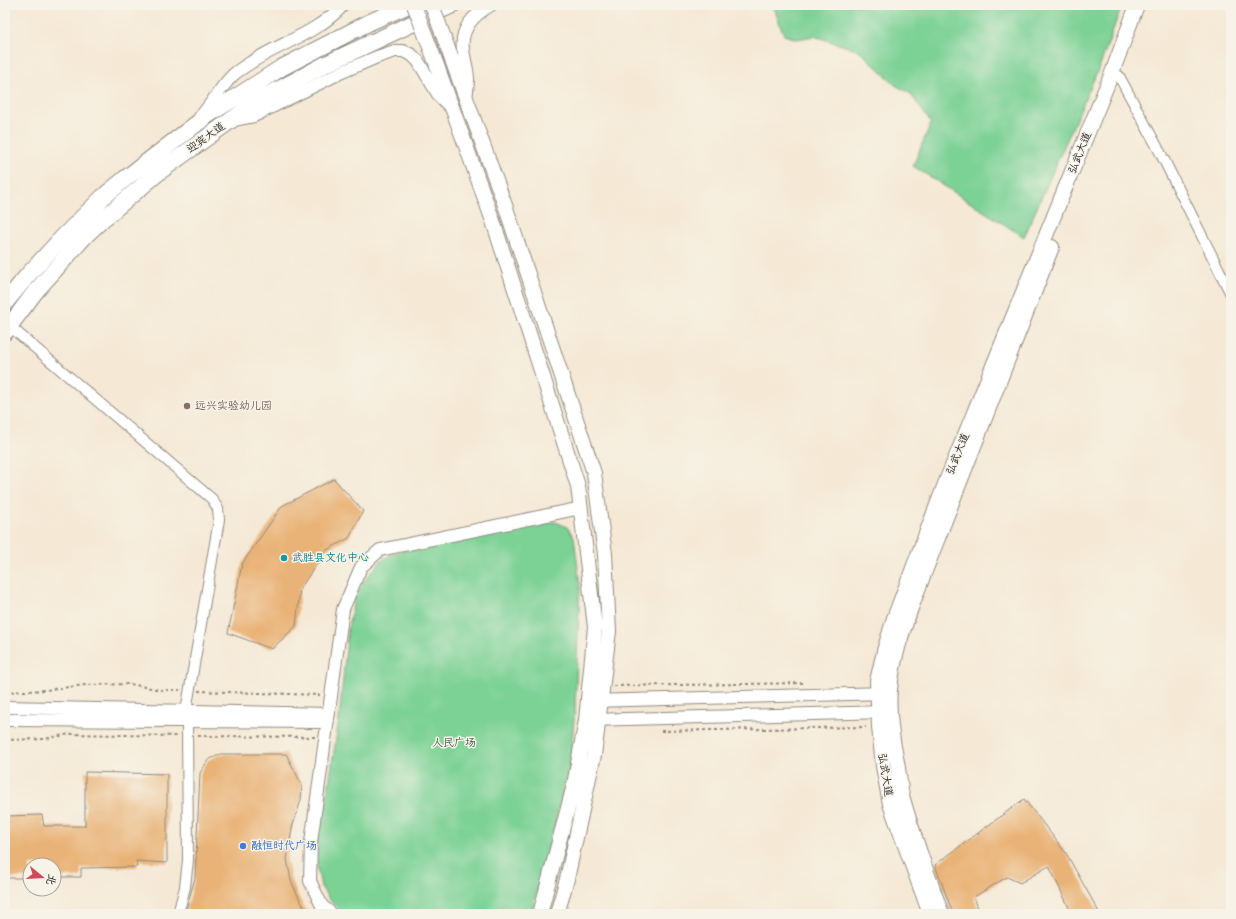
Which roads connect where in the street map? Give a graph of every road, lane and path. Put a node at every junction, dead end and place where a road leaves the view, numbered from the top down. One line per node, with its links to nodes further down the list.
1 (344, 5): 13 (street)
2 (409, 5): 13 (main road, 迎宾大道)
3 (414, 5): 11 (main road, bridge)
4 (432, 5): 10 (main road, bridge)
5 (452, 5): 12 (main road, 迎宾大道)
6 (491, 5): 10 (street)
7 (1137, 5): 9 (main road, 弘武大道)
8 (1140, 5): 9 (main road, 弘武大道)
9 (1116, 75): 14 (street); 22 (main road, 弘武大道)
10 (466, 98): 19 (main road)
11 (453, 110): 12 (street); 17 (main road)
12 (230, 121): 16 (main road, 迎宾大道)
13 (189, 129): 15 (main road, 迎宾大道)
14 (1231, 294)
15 (5, 303)
16 (6, 327): 20 (street)
17 (581, 508): 23 (street); 24 (main road)
18 (806, 683): 19 (path)
19 (602, 687): 24 (main road)
20 (190, 691): 21 (path); 23 (path); 27 (street)
21 (5, 692)
22 (883, 693): 24 (street); 26 (main road, 弘武大道)
23 (331, 695): 28 (street)
24 (594, 701): 30 (main road)
25 (5, 707): 27 (street)
26 (884, 712): 30 (street); 31 (main road, 弘武大道); 41 (main road, 弘武大道)
27 (187, 716): 28 (street); 29 (street); 33 (street)
28 (328, 718): 34 (street)
29 (5, 720)
30 (592, 720): 38 (main road); 39 (main road)
31 (879, 727): 32 (path); 40 (main road, 弘武大道)
32 (660, 731)
33 (186, 736): 34 (path); 35 (path); 36 (street)
34 (326, 737): 37 (street)
35 (5, 740)
36 (178, 914)
37 (332, 914)
38 (540, 914)
39 (557, 914)
40 (930, 914)
41 (942, 914)

